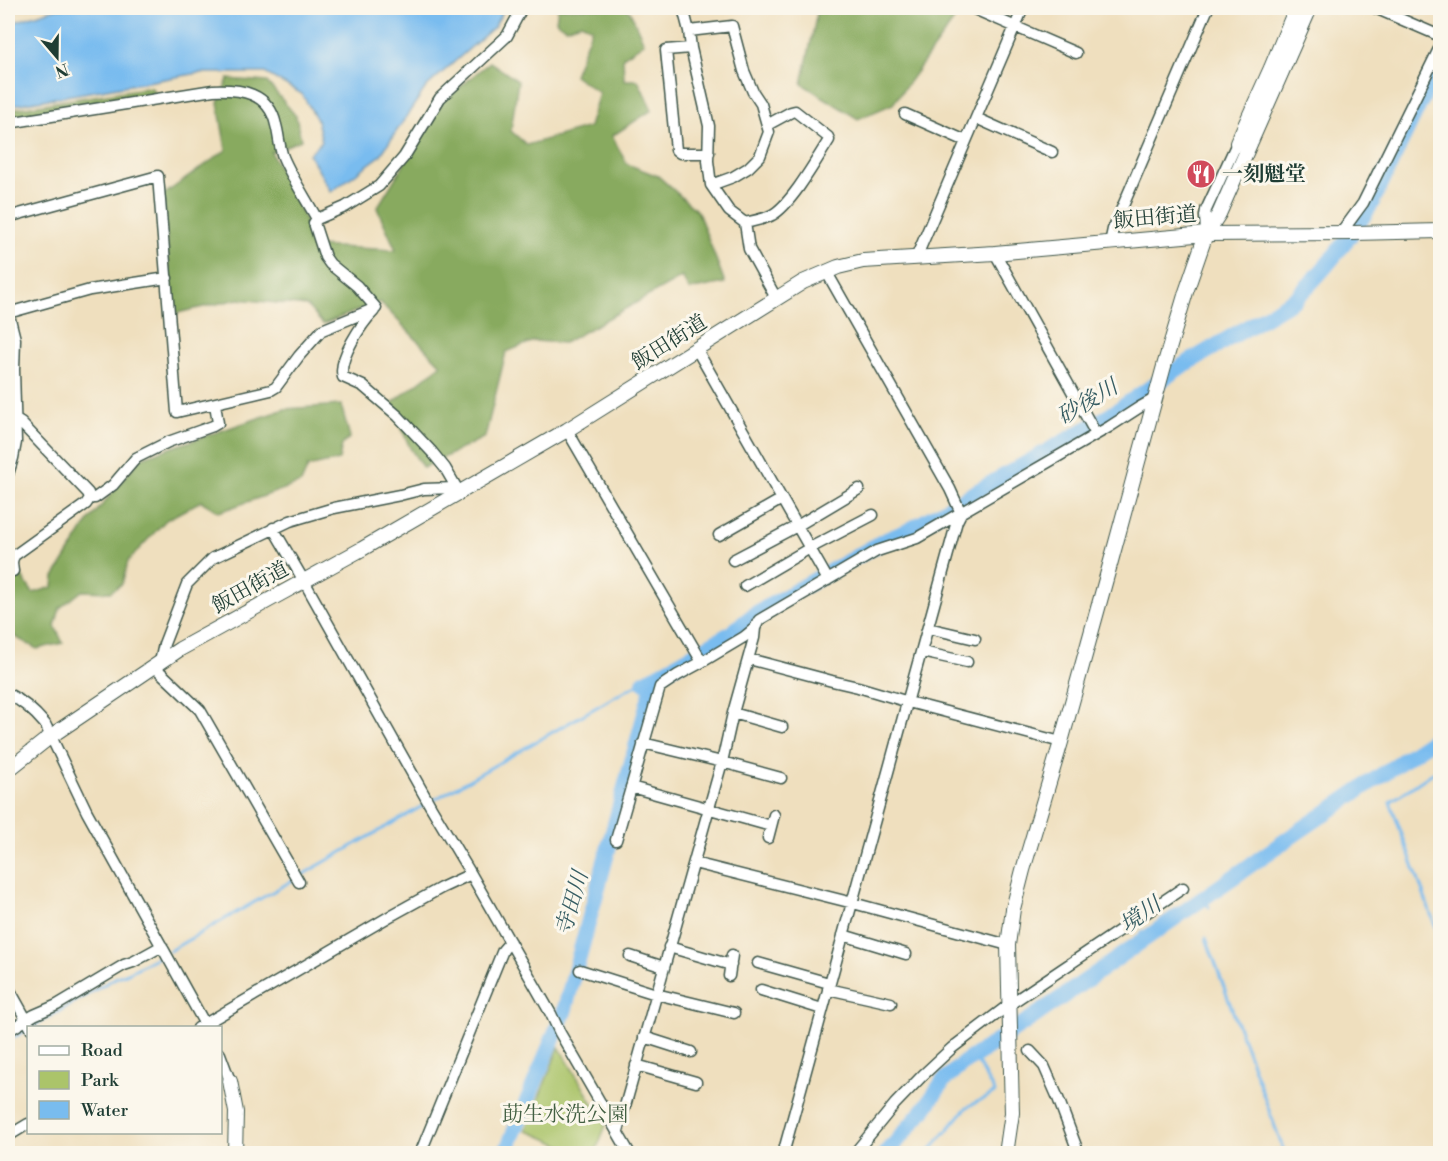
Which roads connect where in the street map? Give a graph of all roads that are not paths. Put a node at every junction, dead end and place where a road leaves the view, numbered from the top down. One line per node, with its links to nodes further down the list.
1 (522, 8): 25 (street)
2 (683, 8): 10 (street)
3 (972, 8): 9 (street)
4 (1023, 8): 9 (street)
5 (1208, 8): 30 (street)
6 (1296, 8): 20 (main road)
7 (1310, 8): 29 (main road)
8 (1375, 8): 11 (street)
9 (1015, 26): 14 (street); 16 (street)
10 (689, 31): 13 (street); 17 (street)
11 (1440, 36)
12 (1440, 47): 28 (street)
13 (691, 48): 22 (street); 22 (street)
14 (1076, 53)
15 (905, 114): 19 (street)
16 (976, 118): 19 (street); 21 (street)
17 (767, 125): 23 (street); 26 (street)
18 (9, 126): 25 (street)
19 (966, 141): 32 (street)
20 (1237, 143): 29 (street)
21 (1052, 152)
22 (709, 153): 23 (street)
23 (711, 186): 26 (street)
24 (8, 217): 34 (street)
25 (317, 219): 36 (street)
26 (745, 223): 35 (street)
27 (1440, 231): 28 (main road, 飯田街道)
28 (1347, 233): 29 (main road, 飯田街道)
29 (1206, 234): 30 (main road, 飯田街道); 39 (main road)
30 (1110, 243): 31 (main road, 飯田街道)
31 (994, 253): 32 (main road, 飯田街道); 43 (street)
32 (916, 258): 33 (main road, 飯田街道)
33 (826, 271): 35 (main road, 飯田街道); 49 (street)
34 (167, 278): 37 (street); 40 (street)
35 (776, 298): 38 (main road, 飯田街道)
36 (376, 308): 40 (street); 46 (street)
37 (8, 312): 41 (street)
38 (696, 350): 42 (main road, 飯田街道); 48 (street)
39 (1157, 394): 43 (street); 73 (main road)
40 (215, 404): 47 (street)
41 (11, 416): 44 (street); 47 (street)
42 (567, 430): 46 (main road, 飯田街道); 65 (street)
43 (1095, 432): 49 (street)
44 (8, 474)
45 (859, 489): 51 (street)
46 (457, 490): 52 (street); 58 (main road, 飯田街道)
47 (90, 498): 56 (street)
48 (782, 499): 51 (street); 53 (street)
49 (960, 511): 57 (street); 61 (street)
50 (873, 515): 54 (street)
51 (797, 526): 54 (street); 55 (street)
52 (273, 528): 58 (street); 67 (street)
53 (719, 535)
54 (810, 548): 57 (street); 59 (street)
55 (734, 560)
56 (13, 571)
57 (827, 579): 60 (street)
58 (304, 581): 67 (main road, 飯田街道); 83 (street)
59 (745, 586)
60 (755, 628): 64 (street); 65 (street)
61 (928, 628): 62 (street); 63 (street)
62 (975, 639)
63 (921, 652): 66 (street); 69 (street)
64 (748, 658): 69 (street); 70 (street)
65 (700, 660): 74 (street)
66 (967, 662)
67 (158, 664): 72 (main road, 飯田街道); 84 (street)
68 (8, 694): 72 (street)
69 (908, 701): 73 (street); 86 (street)
70 (733, 713): 71 (street); 75 (street)
71 (782, 727)
72 (51, 736): 76 (main road, 飯田街道); 90 (street)
73 (1061, 742): 89 (main road)
74 (643, 743): 75 (street); 78 (street)
75 (722, 762): 77 (street); 79 (street)
76 (8, 770)
77 (781, 778)
78 (631, 787): 79 (street); 81 (street)
79 (708, 808): 80 (street); 82 (street)
80 (768, 838)
81 (616, 840)
82 (694, 863): 86 (street); 91 (street)
83 (471, 874): 88 (street); 107 (street)
84 (299, 882)
85 (1183, 888): 103 (street)
86 (853, 903): 87 (street); 89 (street)
87 (843, 935): 92 (street); 98 (street)
88 (510, 942): 117 (street); 120 (street)
89 (1008, 945): 103 (main road)
90 (162, 946): 106 (street); 107 (street)
91 (669, 947): 95 (street); 96 (street)
92 (906, 954)
93 (630, 956): 96 (street)
94 (758, 963): 98 (street)
95 (731, 965)
96 (664, 967): 101 (street)
97 (580, 970): 101 (street)
98 (829, 986): 102 (street); 104 (street)
99 (8, 987): 106 (street)
100 (761, 990): 104 (street)
101 (656, 994): 105 (street); 109 (street)
102 (891, 1003)
103 (1010, 1004): 123 (street); 124 (main road)
104 (822, 1009): 122 (street)
105 (734, 1013)
106 (28, 1023): 108 (street)
107 (203, 1026)
108 (8, 1031)
109 (644, 1037): 111 (street); 113 (street)
110 (1030, 1051): 125 (street)
111 (691, 1052)
112 (222, 1059): 114 (street)
113 (636, 1065): 115 (street); 117 (street)
114 (230, 1081): 119 (main road)
115 (696, 1082)
116 (27, 1125): 118 (street)
117 (618, 1131): 121 (street)
118 (8, 1136)
119 (235, 1154)
120 (420, 1154)
121 (630, 1154)
122 (783, 1154)
123 (854, 1154)
124 (1006, 1154)
125 (1078, 1154)

